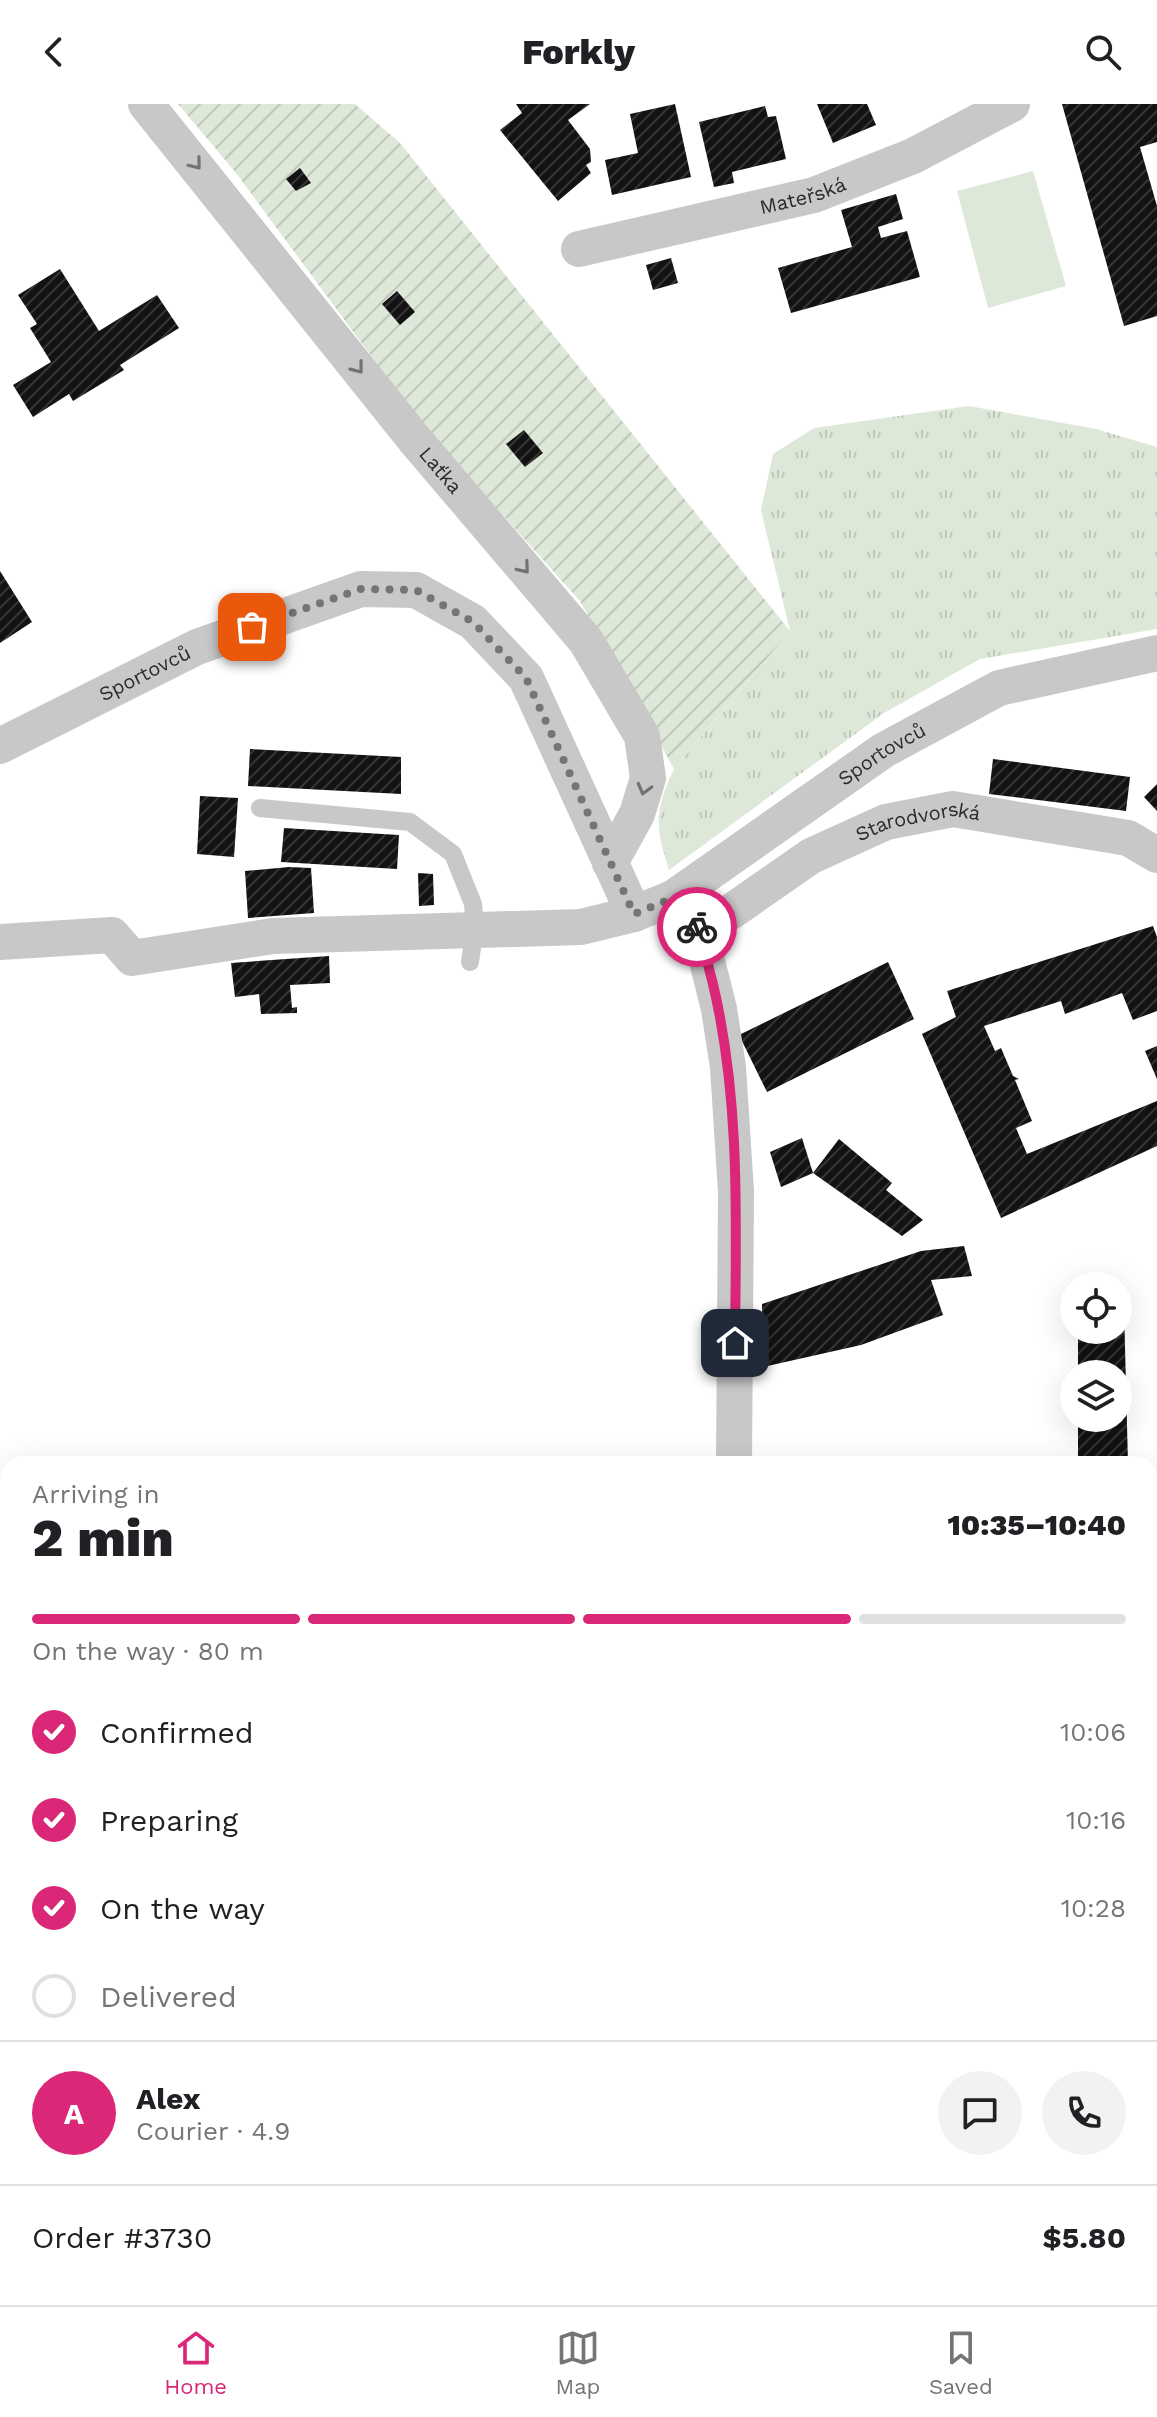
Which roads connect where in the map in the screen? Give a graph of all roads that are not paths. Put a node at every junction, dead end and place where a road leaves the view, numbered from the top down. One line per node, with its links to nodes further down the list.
1 (146, 104): 8 (street, Laťka, one-way to 8)
2 (1012, 104): 3 (street, Mateřská)
3 (579, 249)
4 (1157, 653): 9 (street, Sportovců)
5 (0, 746): 8 (street, Sportovců)
6 (260, 808): 13 (lane)
7 (1157, 855): 11 (street, Starodvorská)
8 (610, 863): 10 (street, Sportovců)
9 (673, 898): 10 (street, Sportovců); 11 (street)
10 (634, 914): 13 (street, Sportovců)
11 (699, 929): 14 (street)
12 (0, 942): 13 (street, Sportovců)
13 (472, 945)
14 (734, 1456)

